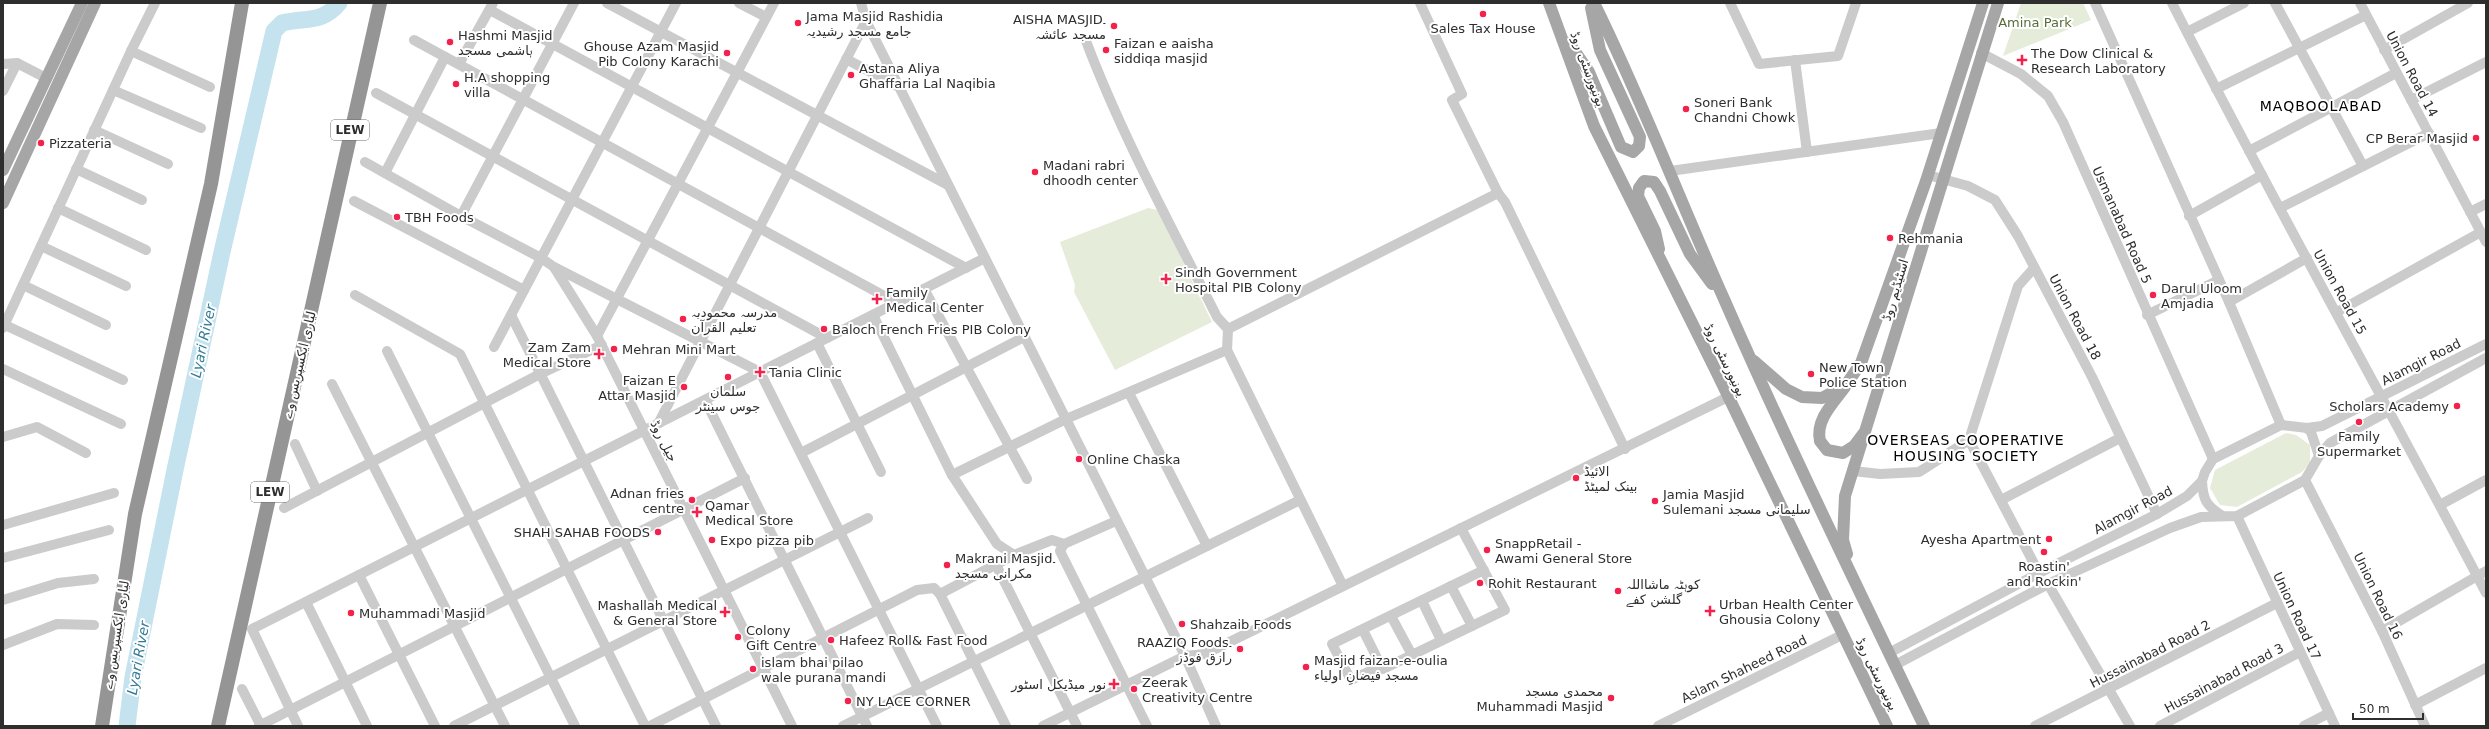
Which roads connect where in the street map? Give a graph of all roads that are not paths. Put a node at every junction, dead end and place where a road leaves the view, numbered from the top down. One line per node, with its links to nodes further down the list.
1 (82, 3): 49 (main road)
2 (95, 3): 88 (main road)
3 (155, 3): 38 (street)
4 (242, 3): 263 (highway, لیاری ایکسپریس وے)
5 (380, 3): 264 (highway, لیاری ایکسپریس وے / LEW)
6 (574, 3): 35 (street)
7 (607, 3): 31 (street)
8 (676, 3): 31 (street)
9 (739, 3): 28 (street)
10 (774, 3): 28 (street)
11 (861, 3): 29 (street)
12 (1420, 3): 84 (street)
13 (1549, 3): 30 (main road, یونیورسٹی روڈ)
14 (1590, 3): 30 (main road)
15 (1594, 3): 77 (main road, یونیورسٹی روڈ)
16 (1730, 3): 42 (street)
17 (1856, 3): 42 (street)
18 (1983, 3): 65 (main road, اسٹیڈیم روڈ)
19 (1998, 3): 39 (main road, اسٹیڈیم روڈ)
20 (2172, 3): 32 (street, Union Road 15)
21 (2244, 3): 32 (street)
22 (2275, 3): 36 (street)
23 (2360, 3): 27 (street, Union Road 14)
24 (2468, 3): 37 (street)
25 (2099, 4): 94 (street)
26 (491, 6): 35 (street); 46 (street)
27 (2366, 15): 36 (street); 37 (street, Union Road 14)
28 (766, 17): 47 (street)
29 (866, 22): 41 (street); 52 (street)
30 (1556, 25): 104 (main road, یونیورسٹی روڈ)
31 (661, 32): 47 (street); 51 (street)
32 (2187, 32): 53 (street, Union Road 15)
33 (414, 40): 40 (street)
34 (1086, 41): 125 (street)
35 (552, 44): 51 (street); 57 (street)
36 (2300, 48): 53 (street); 59 (street)
37 (2384, 50): 48 (street, Union Road 14)
38 (130, 51): 50 (street); 54 (street)
39 (1981, 53): 81 (main road, اسٹیڈیم روڈ); 122 (street, Usmanabad Road 5)
40 (446, 57): 46 (street); 60 (street)
41 (846, 59): 52 (street); 61 (street)
42 (1795, 60): 69 (street)
43 (2486, 62): 58 (street)
44 (17, 63): 45 (street); 49 (street); 55 (street)
45 (3, 64)
46 (459, 64): 57 (street)
47 (737, 73): 61 (street); 62 (street)
48 (2396, 73): 58 (street, Union Road 14); 59 (street)
49 (46, 78): 75 (main road)
50 (210, 87)
51 (632, 87): 62 (street); 67 (street)
52 (899, 87): 83 (street)
53 (2216, 89): 68 (street, Union Road 15)
54 (113, 90): 63 (street); 64 (street)
55 (3, 91)
56 (376, 93): 60 (street)
57 (523, 99): 67 (street); 70 (street)
58 (2411, 100): 66 (street, Union Road 14)
59 (2330, 108): 68 (street); 73 (street)
60 (416, 115): 70 (street); 78 (street)
61 (817, 115): 76 (street); 83 (street)
62 (708, 127): 76 (street); 82 (street)
63 (201, 128)
64 (94, 130): 72 (street); 74 (street)
65 (1942, 133): 69 (street); 79 (main road, اسٹیڈیم روڈ)
66 (2429, 133): 73 (street); 92 (street, Union Road 14)
67 (602, 142): 82 (street); 86 (street)
68 (2249, 151): 80 (street, Union Road 15)
69 (1807, 152): 77 (street)
70 (492, 157): 86 (street); 93 (street)
71 (365, 162): 78 (street, جیل روڈ)
72 (168, 164)
73 (2363, 166): 91 (street)
74 (76, 169): 85 (street); 90 (street)
75 (3, 170)
76 (789, 170): 95 (street); 106 (street)
77 (1670, 171): 116 (main road, یونیورسٹی روڈ)
78 (386, 173): 93 (street, جیل روڈ)
79 (1928, 175): 81 (street, Union Road 18); 143 (main road, اسٹیڈیم روڈ)
80 (2262, 175): 91 (street, Union Road 15); 94 (street)
81 (1943, 179): 107 (street, Union Road 18); 156 (main road, اسٹیڈیم روڈ)
82 (678, 184): 95 (street); 97 (street)
83 (948, 185): 103 (street)
84 (1498, 193): 125 (street); 165 (street)
85 (142, 200)
86 (572, 200): 97 (street); 101 (street)
87 (354, 201): 113 (street)
88 (3, 203)
89 (2486, 204): 92 (street)
90 (58, 208): 99 (street); 100 (street)
91 (2280, 208): 102 (street, Union Road 15)
92 (2470, 212): 96 (street, Union Road 14)
93 (461, 216): 101 (street, جیل روڈ)
94 (2189, 216): 108 (street)
95 (759, 228): 111 (street); 118 (street)
96 (2481, 232): 98 (street, Union Road 14); 119 (street)
97 (648, 241): 111 (street); 115 (street)
98 (2486, 242)
99 (41, 246): 109 (street); 110 (street)
100 (146, 250)
101 (542, 258): 105 (street, جیل روڈ); 113 (street)
102 (2307, 258): 117 (street); 119 (street, Union Road 15)
103 (983, 259): 106 (street); 126 (street)
104 (1662, 265): 116 (main road); 147 (main road, یونیورسٹی روڈ)
105 (554, 267): 115 (street); 128 (street, جیل روڈ)
106 (966, 268): 112 (street)
107 (2034, 268): 161 (street, Union Road 18); 162 (street)
108 (2219, 280): 117 (street); 122 (street)
109 (23, 285): 123 (street); 124 (street)
110 (126, 286)
111 (729, 286): 127 (street); 129 (street)
112 (924, 289): 118 (street); 137 (street)
113 (524, 290): 120 (street)
114 (355, 296): 149 (street)
115 (617, 299): 128 (street); 129 (street)
116 (1724, 300): 135 (main road, یونیورسٹی روڈ)
117 (2229, 302): 155 (street)
118 (897, 303): 121 (street)
119 (2337, 312): 146 (street, Union Road 15)
120 (511, 315): 132 (street); 140 (street)
121 (872, 315): 127 (street); 145 (street)
122 (2147, 315): 169 (street, Usmanabad Road 5)
123 (106, 325)
124 (4, 327): 141 (street)
125 (1228, 329): 133 (street)
126 (1024, 337): 137 (street); 151 (street)
127 (827, 338): 130 (street)
128 (599, 341): 140 (street); 158 (street, جیل روڈ)
129 (700, 341): 139 (street); 153 (street)
130 (817, 343): 139 (street); 154 (street)
131 (2486, 344): 146 (street, Alamgir Road)
132 (494, 347)
133 (1227, 350): 144 (street); 183 (street)
134 (387, 351): 159 (street)
135 (1750, 357): 143 (main road, اسٹیڈیم روڈ); 216 (main road, یونیورسٹی روڈ)
136 (2486, 358): 150 (street, Alamgir Road)
137 (965, 366): 145 (street); 164 (street)
138 (3, 369): 152 (street)
139 (760, 372): 148 (street); 167 (street)
140 (540, 374): 149 (street); 171 (street)
141 (123, 380)
142 (332, 384): 170 (street)
143 (1846, 385): 156 (main road)
144 (1129, 393): 151 (street); 200 (street)
145 (912, 394): 154 (street); 174 (street)
146 (2383, 396): 150 (street, Union Road 15); 157 (street, Alamgir Road)
147 (1728, 397): 165 (street); 235 (main road, یونیورسٹی روڈ)
148 (705, 400): 153 (street); 175 (street)
149 (485, 404): 159 (street); 180 (street)
150 (2390, 410): 168 (street, Alamgir Road); 185 (street, Union Road 15)
151 (1066, 419): 164 (street); 193 (street)
152 (120, 424)
153 (658, 424): 158 (street)
154 (856, 424): 167 (street); 173 (street)
155 (2281, 424): 157 (street, Alamgir Road); 169 (street)
156 (1868, 427): 172 (main road, اسٹیڈیم روڈ)
157 (2307, 428): 168 (street)
158 (644, 430): 171 (street); 187 (street, جیل روڈ)
159 (428, 433): 170 (street); 191 (street)
160 (3, 437): 166 (street)
161 (2120, 438): 184 (street); 188 (street, Union Road 18)
162 (1969, 440): 172 (street); 184 (street)
163 (295, 444): 181 (street)
164 (1011, 446): 174 (street); 176 (street)
165 (1624, 449): 195 (street)
166 (86, 453)
167 (801, 453): 197 (street)
168 (2319, 456): 177 (street, Alamgir Road)
169 (2213, 459): 179 (street, Alamgir Road)
170 (372, 461): 181 (street); 201 (street)
171 (584, 461): 180 (street); 198 (street)
172 (1853, 471): 216 (main road, اسٹیڈیم روڈ)
173 (882, 472)
174 (952, 475): 202 (street)
175 (744, 478): 187 (street); 204 (street)
176 (1027, 479)
177 (2305, 480): 190 (street); 233 (street, Union Road 16)
178 (2486, 480): 185 (street)
179 (2202, 481): 188 (street, Alamgir Road); 189 (street)
180 (527, 490): 191 (street); 206 (street)
181 (317, 491): 186 (street)
182 (114, 493): 194 (street)
183 (1300, 500): 200 (street); 214 (street)
184 (2001, 500): 208 (street)
185 (2440, 505): 210 (street, Union Road 15)
186 (284, 508)
187 (683, 509): 198 (street); 217 (street, جیل روڈ)
188 (2157, 514): 208 (street, Alamgir Road)
189 (2221, 515): 190 (street); 213 (street)
190 (2237, 516): 224 (street, Union Road 17)
191 (471, 518): 201 (street); 220 (street)
192 (868, 518): 197 (street)
193 (1116, 521): 199 (street); 211 (street)
194 (3, 525)
195 (1461, 528): 207 (street); 214 (street)
196 (109, 530): 203 (street)
197 (840, 532): 204 (street); 226 (street)
198 (623, 540): 206 (street); 228 (street)
199 (1064, 544): 202 (street); 225 (street)
200 (1207, 546): 211 (street)
201 (415, 547): 209 (street); 230 (street)
202 (1014, 555): 205 (street)
203 (3, 558)
204 (785, 560): 217 (street); 236 (street)
205 (996, 565): 219 (street); 234 (street)
206 (567, 569): 220 (street); 239 (street)
207 (1484, 570): 215 (street); 231 (street)
208 (2038, 573): 241 (street, Alamgir Road)
209 (360, 574): 223 (street); 242 (street)
210 (2482, 574): 218 (street, Union Road 15); 233 (street)
211 (1144, 577): 225 (street); 244 (street)
212 (94, 580): 221 (street)
213 (2048, 584): 246 (street); 255 (street)
214 (1343, 586): 244 (street)
215 (1451, 586): 222 (street); 231 (street)
216 (1857, 587): 241 (main road, یونیورسٹی روڈ)
217 (725, 590): 228 (street); 249 (street, جیل روڈ)
218 (2486, 593)
219 (940, 594): 226 (street); 245 (street)
220 (510, 598): 230 (street); 250 (street)
221 (3, 600)
222 (1422, 601): 227 (street); 237 (street)
223 (306, 602): 251 (street); 259 (street)
224 (2277, 603): 240 (street, Union Road 17); 255 (street, Hussainabad Road 2)
225 (1086, 606): 234 (street); 252 (street)
226 (879, 610): 236 (street); 253 (street)
227 (1391, 616): 232 (street); 243 (street)
228 (664, 621): 239 (street); 256 (street)
229 (94, 625): 238 (street)
230 (455, 626): 242 (street); 258 (street)
231 (1472, 626): 237 (street)
232 (1363, 630): 247 (street); 247 (street)
233 (2382, 631): 257 (street, Union Road 16)
234 (1030, 633): 245 (street); 260 (street)
235 (1842, 635): 284 (street, Aslam Shaheed Road); 285 (main road, یونیورسٹی روڈ)
236 (824, 639): 249 (street); 262 (street)
237 (1441, 640): 243 (street)
238 (3, 644)
239 (607, 649): 250 (street); 272 (street)
240 (2300, 652): 261 (street, Union Road 17); 289 (street, Hussainabad Road 3)
241 (1889, 653): 246 (main road, یونیورسٹی روڈ)
242 (400, 654): 251 (street); 268 (street)
243 (1412, 655): 247 (street)
244 (1185, 656): 252 (street); 283 (street)
245 (974, 661): 253 (street); 279 (street)
246 (1895, 665): 286 (main road, یونیورسٹی روڈ)
247 (1381, 666)
248 (2486, 668): 257 (street)
249 (765, 669): 256 (street); 275 (street, جیل روڈ)
250 (550, 678): 258 (street); 271 (street)
251 (345, 682): 259 (street); 267 (street)
252 (1126, 685): 260 (street); 282 (street)
253 (919, 688): 262 (street); 278 (street)
254 (242, 689): 265 (street)
255 (2111, 689): 287 (street, Hussainabad Road 2); 288 (street)
256 (703, 700): 273 (street); 274 (street)
257 (2415, 705): 292 (street, Union Road 16)
258 (495, 706): 269 (street); 270 (street)
259 (291, 710): 265 (street); 266 (street)
260 (1070, 712): 280 (street); 281 (street)
261 (2328, 713): 290 (street); 291 (street, Union Road 17)
262 (862, 717): 276 (street); 277 (street)
263 (102, 726)
264 (218, 726)
265 (260, 726)
266 (298, 726)
267 (367, 726)
268 (435, 726)
269 (454, 726)
270 (505, 726)
271 (575, 726)
272 (645, 726)
273 (650, 726)
274 (716, 726)
275 (792, 726)
276 (843, 726)
277 (867, 726)
278 (937, 726)
279 (1006, 726)
280 (1043, 726)
281 (1077, 726)
282 (1147, 726)
283 (1216, 726)
284 (1658, 726)
285 (1887, 726)
286 (1924, 726)
287 (2035, 726)
288 (2130, 726)
289 (2160, 726)
290 (2304, 726)
291 (2335, 726)
292 (2425, 726)

